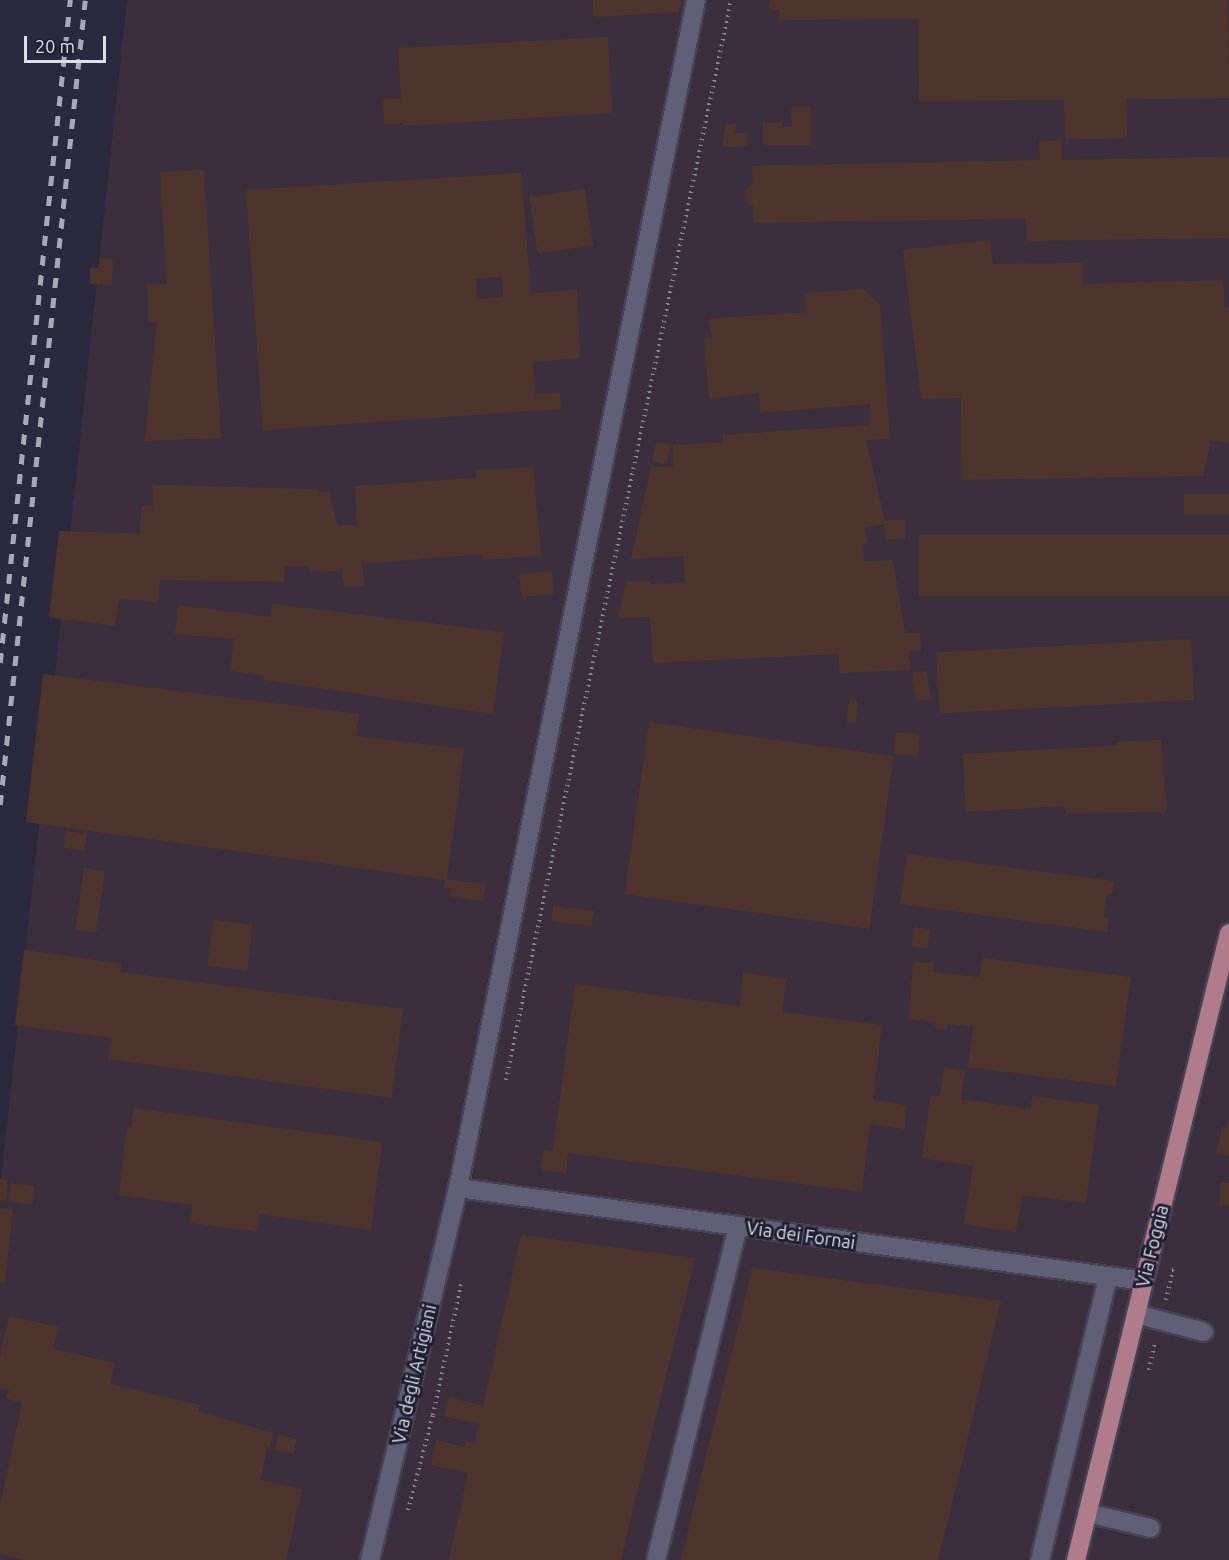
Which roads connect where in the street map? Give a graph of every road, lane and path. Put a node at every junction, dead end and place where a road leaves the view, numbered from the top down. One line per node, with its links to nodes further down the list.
1 (696, 0): 5 (street, Via degli Artigiani)
2 (731, 0): 4 (path)
3 (1229, 933): 9 (main road, Via Foggia)
4 (503, 1092)
5 (458, 1188): 6 (street, Via dei Fornai); 15 (street, Via degli Artigiani)
6 (738, 1226): 7 (street, Via dei Fornai); 16 (street)
7 (1108, 1276): 9 (street, Via dei Fornai); 17 (street)
8 (462, 1281): 13 (path)
9 (1144, 1281): 10 (main road, Via Foggia)
10 (1136, 1314): 11 (street); 12 (main road, Via Foggia)
11 (1204, 1332)
12 (1087, 1513): 14 (street); 18 (main road, Via Foggia)
13 (406, 1516)
14 (1150, 1527)
15 (370, 1560)
16 (656, 1560)
17 (1040, 1560)
18 (1076, 1560)

